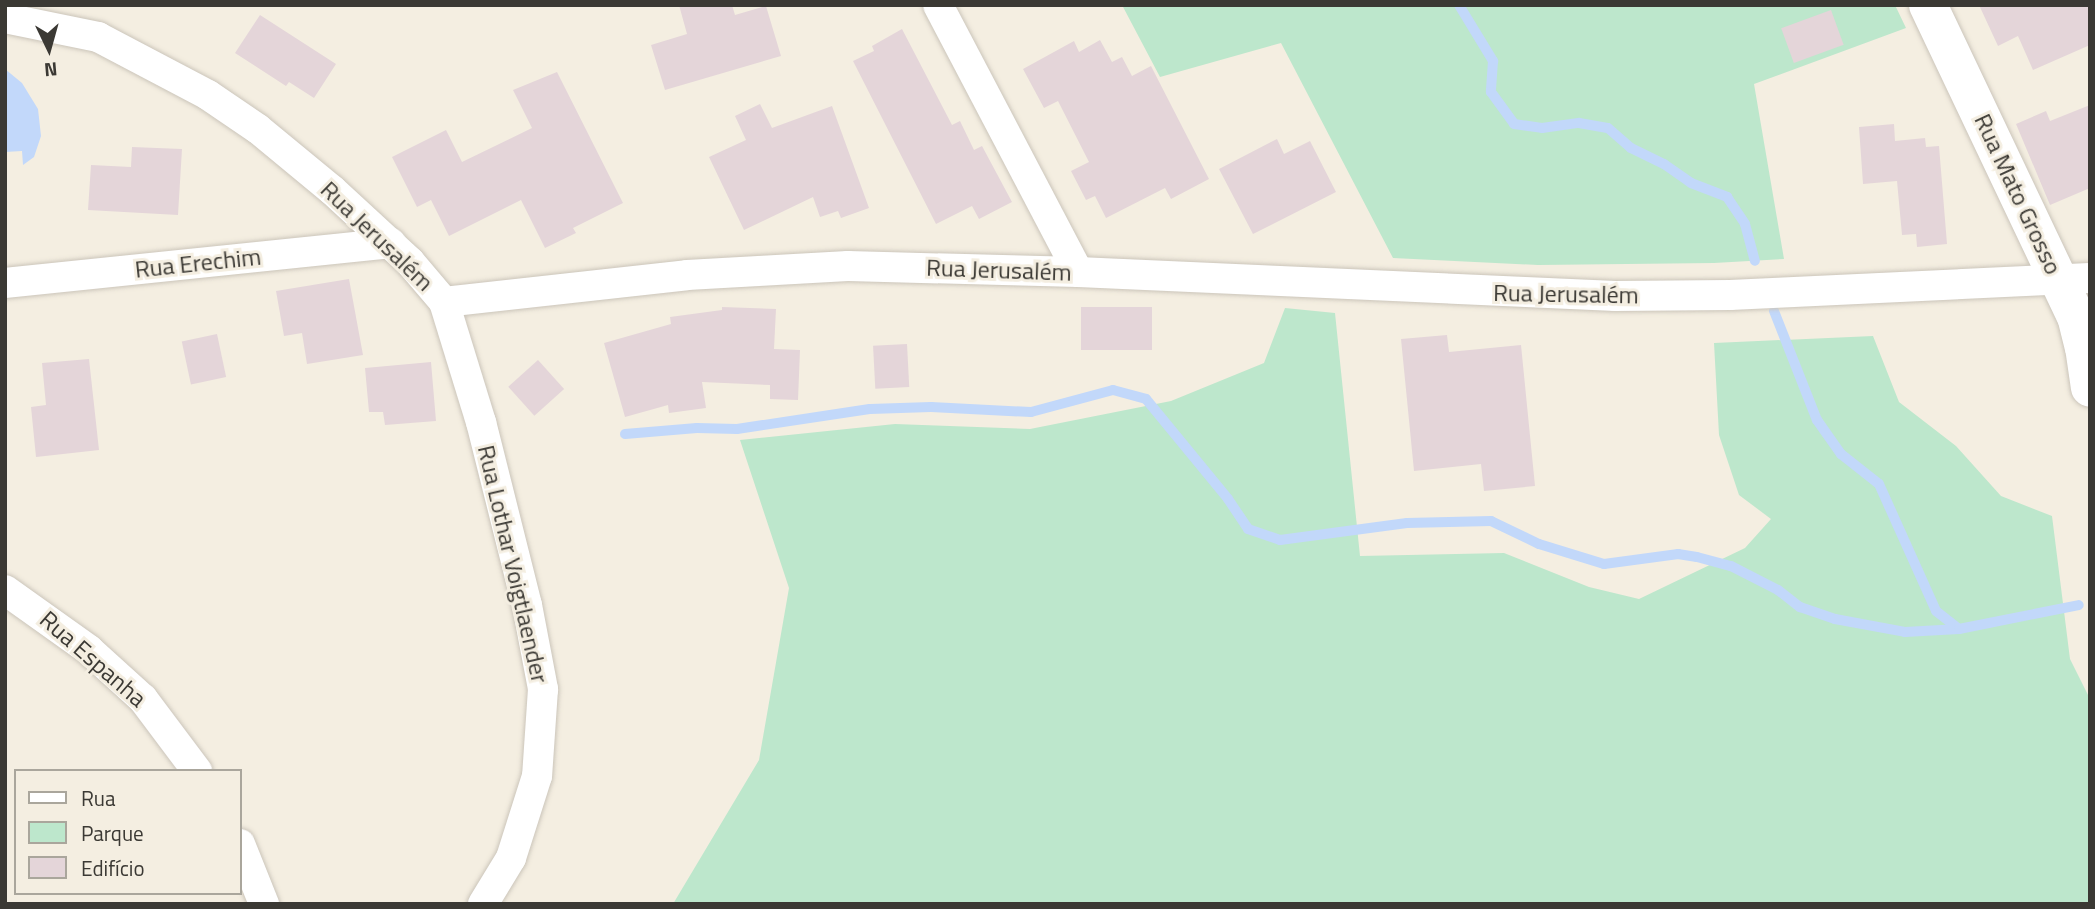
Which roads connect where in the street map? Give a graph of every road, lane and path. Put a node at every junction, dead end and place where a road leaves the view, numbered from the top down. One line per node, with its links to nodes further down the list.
1 (938, 5): 5 (street)
2 (1928, 5): 6 (street, Rua Mato Grosso)
3 (5, 18): 4 (street, Rua Jerusalém)
4 (391, 243): 7 (street, Rua Erechim); 8 (street, Rua Jerusalém)
5 (1078, 272): 6 (street, Rua Jerusalém); 8 (street, Rua Jerusalém)
6 (2074, 279): 9 (street, Rua Mato Grosso)
7 (5, 283)
8 (444, 302): 14 (street, Rua Lothar Voigtlaender)
9 (2090, 388)
10 (5, 590): 11 (street, Rua Espanha)
11 (196, 769)
12 (242, 849): 13 (street)
13 (264, 904)
14 (483, 904)

